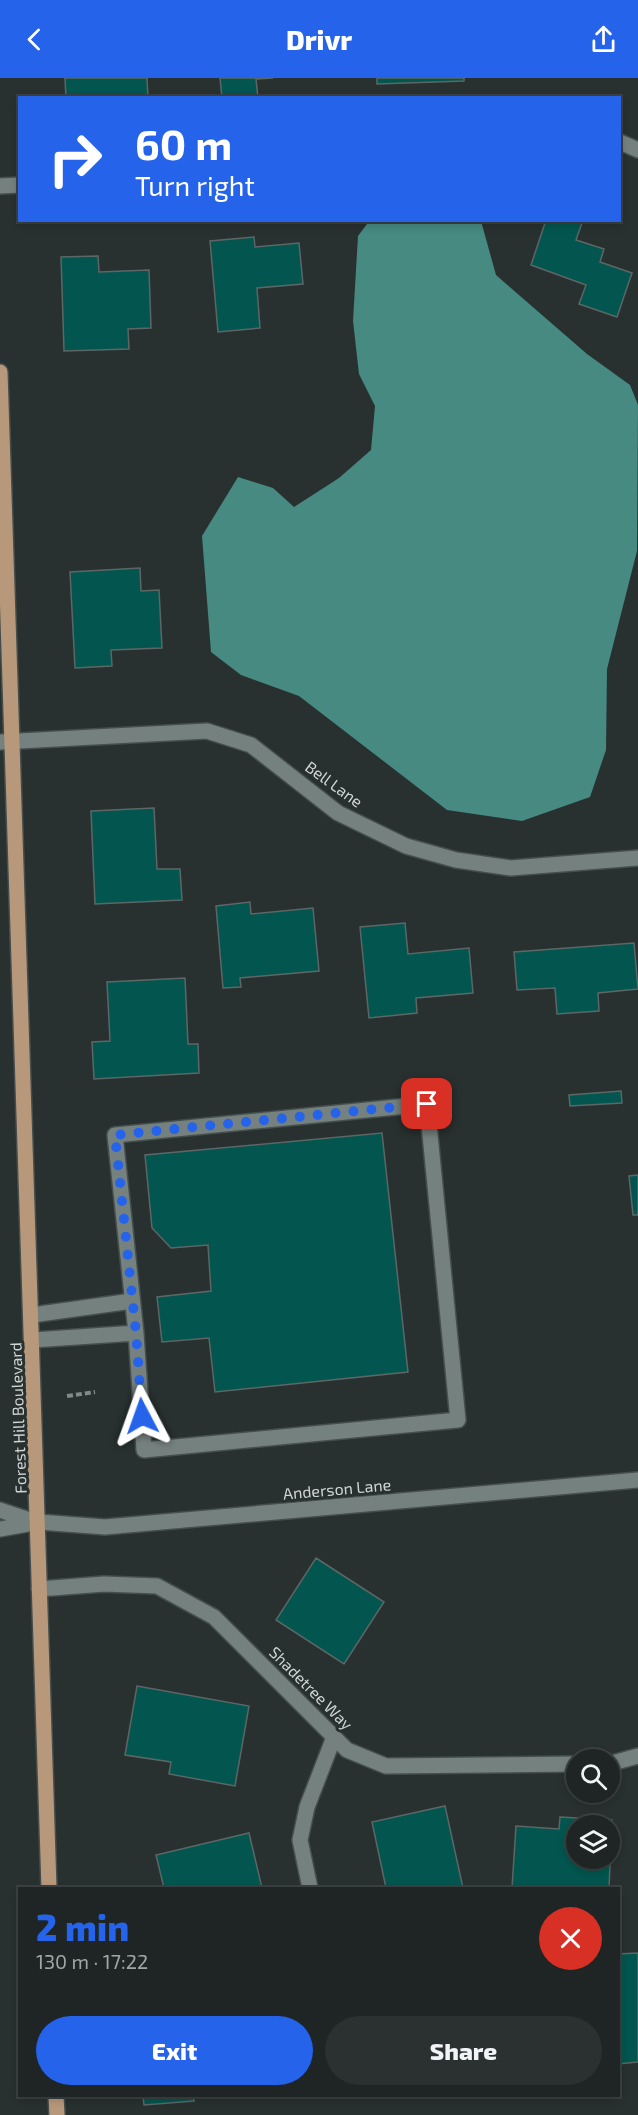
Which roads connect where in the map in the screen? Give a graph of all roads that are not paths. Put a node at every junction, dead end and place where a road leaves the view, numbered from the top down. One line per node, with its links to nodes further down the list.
1 (621, 142): 2 (street)
2 (638, 150)
3 (18, 185): 4 (street)
4 (0, 186)
5 (0, 372): 6 (main road, Forest Hill Boulevard)
6 (6, 742): 7 (street, Bell Lane); 9 (main road, Forest Hill Boulevard)
7 (638, 858)
8 (132, 1301): 9 (street); 10 (street); 10 (street)
9 (32, 1315): 11 (main road, Forest Hill Boulevard)
10 (136, 1333): 11 (street)
11 (33, 1340): 14 (main road, Forest Hill Boulevard)
12 (638, 1480): 14 (street, Anderson Lane)
13 (0, 1510): 14 (street)
14 (39, 1522): 15 (street); 16 (main road, Forest Hill Boulevard)
15 (0, 1529)
16 (39, 1588): 17 (street, Shadetree Way); 21 (main road, Forest Hill Boulevard)
17 (334, 1737): 20 (street, Shadetree Way); 22 (street)
18 (638, 1756): 19 (street)
19 (620, 1761)
20 (566, 1764)
21 (49, 1887)
22 (310, 1887)
23 (56, 2097): 24 (main road)
24 (57, 2115)

